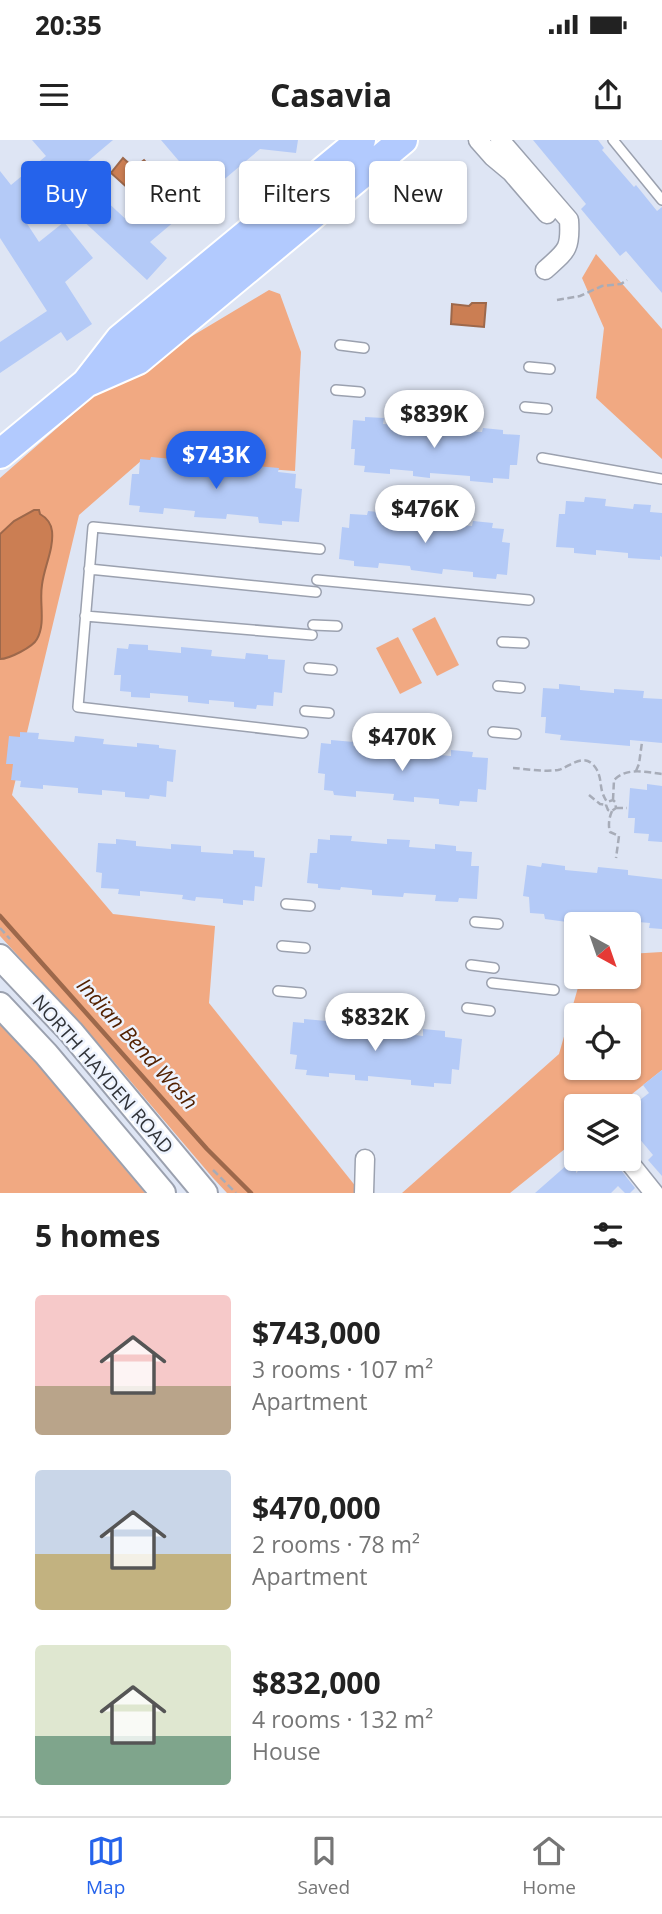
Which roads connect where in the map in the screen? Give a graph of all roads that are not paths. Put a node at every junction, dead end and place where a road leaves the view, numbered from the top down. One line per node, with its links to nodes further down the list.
1 (361, 140): 13 (main road)
2 (403, 140): 13 (main road)
3 (478, 140): 7 (street)
4 (500, 140): 7 (street)
5 (613, 140): 6 (lane)
6 (662, 200)
7 (570, 236): 8 (street)
8 (545, 270)
9 (340, 345): 10 (lane)
10 (364, 348)
11 (529, 367): 12 (lane)
12 (550, 369)
13 (86, 383): 18 (main road)
14 (336, 390): 15 (lane)
15 (360, 392)
16 (525, 407): 17 (lane)
17 (547, 409)
18 (0, 454)
19 (542, 458): 20 (lane)
20 (662, 479)
21 (320, 549): 22 (lane)
22 (89, 569): 24 (lane); 26 (lane)
23 (317, 580): 25 (lane)
24 (316, 592)
25 (528, 600)
26 (85, 616): 29 (lane); 39 (lane)
27 (313, 625): 28 (lane)
28 (337, 626)
29 (312, 635)
30 (502, 642): 31 (lane)
31 (524, 643)
32 (309, 668): 33 (lane)
33 (332, 670)
34 (498, 686): 35 (lane)
35 (520, 688)
36 (305, 711): 37 (lane)
37 (329, 713)
38 (493, 732): 40 (lane)
39 (303, 733)
40 (516, 734)
41 (286, 904): 42 (lane)
42 (310, 906)
43 (475, 922): 44 (lane)
44 (498, 924)
45 (282, 946): 46 (lane)
46 (305, 948)
47 (0, 957): 60 (main road, NORTH HAYDEN ROAD)
48 (471, 965): 49 (lane)
49 (494, 968)
50 (492, 984): 51 (lane)
51 (554, 990)
52 (278, 991): 53 (lane)
53 (301, 993)
54 (0, 1005): 59 (main road, NORTH HAYDEN ROAD)
55 (467, 1008): 56 (lane)
56 (490, 1011)
57 (365, 1159): 61 (street)
58 (636, 1171): 62 (street)
59 (163, 1193)
60 (205, 1193)
61 (364, 1193)
62 (654, 1193)

